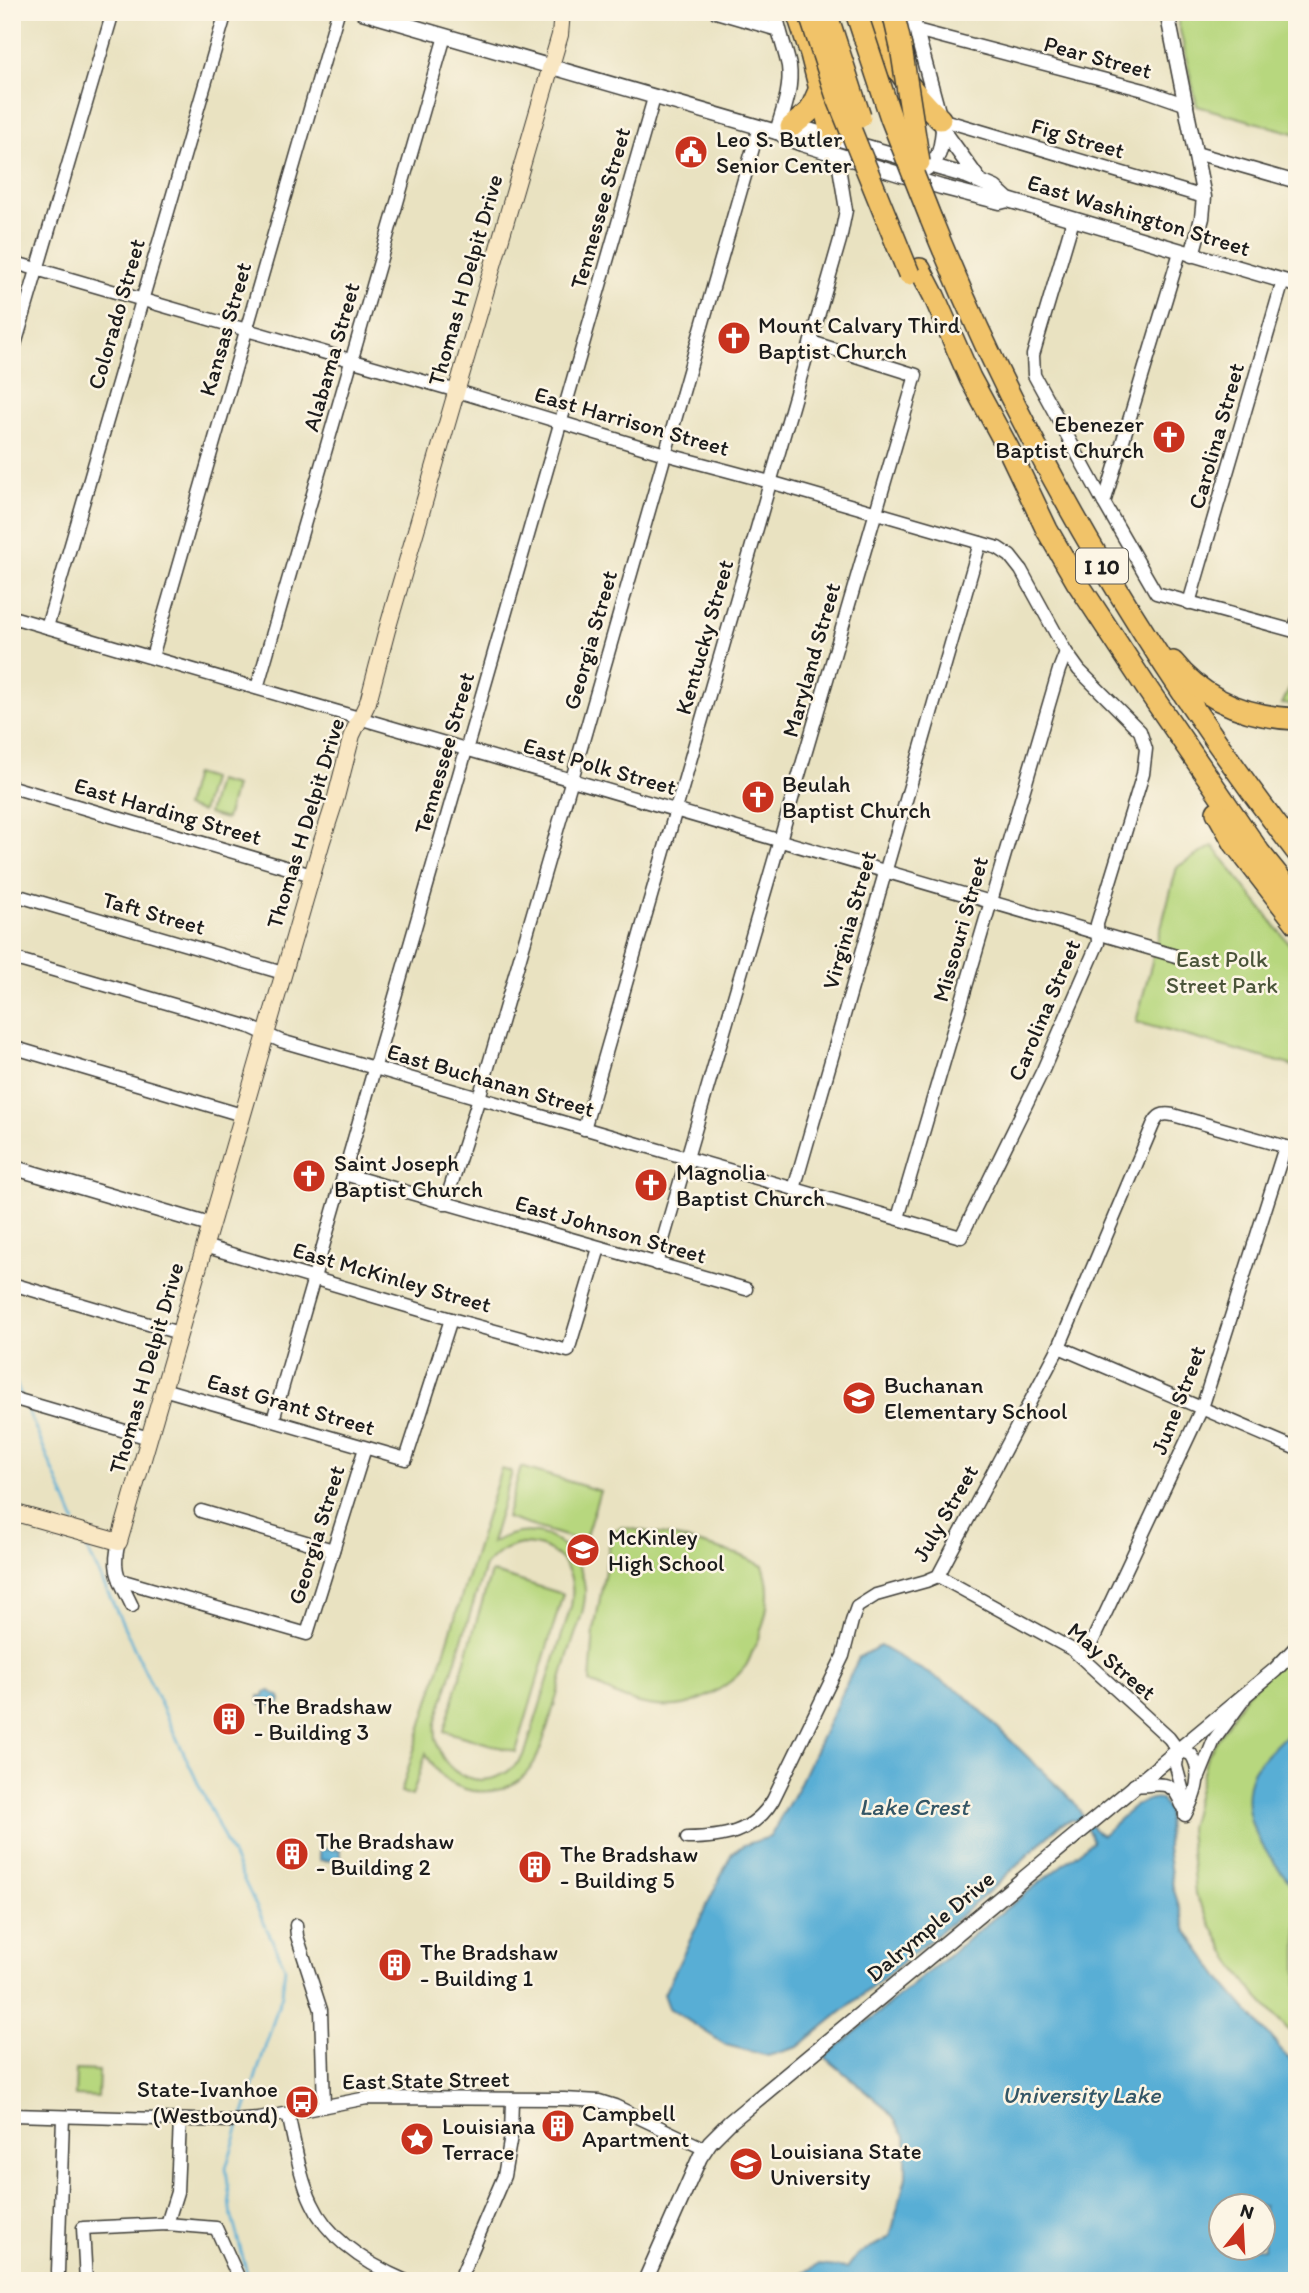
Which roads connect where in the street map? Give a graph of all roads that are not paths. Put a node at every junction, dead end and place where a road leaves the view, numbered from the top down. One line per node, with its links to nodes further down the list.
1 (113, 12): 38 (street)
2 (226, 12): 41 (street, Colorado Street)
3 (338, 12): 42 (street, Kansas Street)
4 (362, 12): 18 (street)
5 (562, 12): 19 (main road, Thomas H Delpit Drive)
6 (716, 12): 16 (street)
7 (775, 12): 16 (street)
8 (797, 12): 20 (highway)
9 (808, 12): 39 (highway, bridge)
10 (826, 12): 39 (highway, bridge)
11 (856, 12): 34 (highway, I 10, bridge)
12 (870, 12): 23 (highway)
13 (893, 12): 34 (highway, bridge)
14 (911, 12): 17 (street)
15 (1167, 12): 22 (street)
16 (778, 30): 25 (street)
17 (916, 30): 22 (street, Pear Street); 23 (street)
18 (445, 37): 19 (street); 45 (street, Alabama Street)
19 (550, 68): 21 (street); 46 (main road, Thomas H Delpit Drive)
20 (821, 86): 25 (highway); 26 (highway)
21 (654, 98): 24 (street); 47 (street, Tennessee Street)
22 (1187, 105): 27 (street)
23 (942, 125): 28 (street); 30 (street); 32 (street, Fig Street)
24 (759, 127): 25 (street); 48 (street, Georgia Street)
25 (782, 130): 26 (street)
26 (835, 146): 28 (street); 29 (street); 43 (street, Kentucky Street)
27 (1196, 153): 31 (street); 32 (street)
28 (932, 166): 29 (street); 30 (street)
29 (912, 178): 33 (street)
30 (980, 181): 33 (street)
31 (1297, 182)
32 (1203, 197): 36 (street)
33 (1008, 200): 35 (street, East Washington Street)
34 (931, 219): 53 (highway, I 10)
35 (1073, 220): 36 (street, East Washington Street); 50 (street)
36 (1186, 254): 40 (street, East Washington Street); 50 (street)
37 (12, 262): 38 (street, East Harrison Street)
38 (37, 270): 41 (street, East Harrison Street); 44 (street)
39 (914, 272): 65 (highway, I 10)
40 (1290, 283): 54 (street, Carolina Street)
41 (142, 300): 42 (street, East Harrison Street); 57 (street, Colorado Street)
42 (247, 331): 45 (street, East Harrison Street); 59 (street, Kansas Street)
43 (811, 342): 49 (street, Kentucky Street); 51 (street, Maryland Street)
44 (12, 355)
45 (352, 361): 46 (street, East Harrison Street); 60 (street, Alabama Street)
46 (457, 391): 47 (street, East Harrison Street); 61 (main road, Thomas H Delpit Drive)
47 (560, 422): 48 (street, East Harrison Street); 64 (street, Tennessee Street)
48 (665, 454): 49 (street, East Harrison Street); 66 (street, Georgia Street)
49 (770, 482): 51 (street, East Harrison Street); 68 (street, Kentucky Street)
50 (1104, 503): 54 (street)
51 (876, 512): 52 (street, East Harrison Street); 69 (street, Maryland Street)
52 (980, 543): 58 (street, East Harrison Street); 71 (street, Virginia Street)
53 (1116, 591): 62 (highway); 70 (highway, I 10)
54 (1189, 603): 56 (street)
55 (12, 617): 57 (street, East Polk Street)
56 (1295, 626)
57 (47, 627): 59 (street, East Polk Street)
58 (1066, 652): 63 (street, East Harrison Street); 75 (street, Missouri Street)
59 (152, 657): 60 (street, East Polk Street)
60 (257, 688): 61 (street, East Polk Street)
61 (360, 718): 64 (street, East Polk Street); 72 (main road, Thomas H Delpit Drive)
62 (1297, 719)
63 (1146, 749): 77 (street, Carolina Street)
64 (467, 750): 66 (street, East Polk Street); 83 (street, Tennessee Street)
65 (1203, 770): 74 (highway, I 10); 76 (highway)
66 (572, 779): 68 (street, East Polk Street); 84 (street, Georgia Street)
67 (12, 787): 72 (street, East Harding Street)
68 (677, 810): 69 (street, East Polk Street); 86 (street, Kentucky Street)
69 (781, 841): 71 (street, East Polk Street); 88 (street, Maryland Street)
70 (1297, 852)
71 (885, 871): 75 (street, East Polk Street); 91 (street, Virginia Street)
72 (312, 875): 80 (main road, Thomas H Delpit Drive)
73 (12, 894): 80 (street, Taft Street)
74 (1297, 899)
75 (990, 900): 77 (street, East Polk Street); 93 (street, Missouri Street)
76 (1297, 923)
77 (1098, 932): 78 (street, East Polk Street); 95 (street, Carolina Street)
78 (1177, 956)
79 (12, 958): 81 (street, East Buchanan Street)
80 (284, 973): 81 (main road, Thomas H Delpit Drive)
81 (266, 1034): 83 (street, East Buchanan Street); 85 (main road, Thomas H Delpit Drive)
82 (12, 1047): 85 (street)
83 (374, 1068): 84 (street, East Buchanan Street); 90 (street, Tennessee Street)
84 (479, 1098): 86 (street, East Buchanan Street); 92 (street, Georgia Street)
85 (242, 1115): 94 (main road, Thomas H Delpit Drive)
86 (584, 1129): 88 (street, East Buchanan Street)
87 (1291, 1148): 104 (street, July Street); 107 (street, June Street)
88 (688, 1158): 91 (street, East Buchanan Street); 98 (street, Maryland Street)
89 (12, 1167): 94 (street)
90 (344, 1174): 92 (street, East Johnson Street); 99 (street, Tennessee Street)
91 (794, 1189): 93 (street, East Buchanan Street)
92 (445, 1205): 97 (street, East Johnson Street)
93 (898, 1218): 95 (street, East Buchanan Street)
94 (210, 1225): 96 (main road, Thomas H Delpit Drive)
95 (961, 1237)
96 (204, 1246): 99 (street, East McKinley Street); 103 (main road, Thomas H Delpit Drive)
97 (599, 1248): 98 (street, East Johnson Street); 102 (street, East McKinley Street)
98 (656, 1264): 101 (street, East Johnson Street)
99 (313, 1278): 102 (street, East McKinley Street); 108 (street, Tennessee Street)
100 (12, 1284): 103 (street)
101 (746, 1289)
102 (451, 1319): 110 (street, East Grant Street)
103 (179, 1333): 105 (main road, Thomas H Delpit Drive)
104 (1059, 1348): 107 (street); 116 (street, July Street)
105 (163, 1389): 108 (street, East Grant Street); 109 (main road, Thomas H Delpit Drive)
106 (12, 1398): 109 (street)
107 (1202, 1408): 111 (street); 120 (street, June Street)
108 (273, 1420): 110 (street, East Grant Street)
109 (149, 1438): 114 (main road, Thomas H Delpit Drive)
110 (365, 1448): 115 (street, Georgia Street)
111 (1297, 1449)
112 (201, 1510): 115 (street)
113 (12, 1511): 114 (main road)
114 (111, 1540): 117 (street, Thomas H Delpit Drive)
115 (333, 1550): 117 (street, Georgia Street)
116 (938, 1576): 120 (street, May Street); 126 (street, July Street)
117 (120, 1580): 118 (street, Thomas H Delpit Drive)
118 (132, 1606)
119 (1297, 1647): 121 (street, Dalrymple Drive)
120 (1084, 1658): 122 (street, May Street)
121 (1248, 1692): 122 (street, Dalrymple Drive); 123 (street)
122 (1178, 1750): 123 (street, May Street); 124 (street, Dalrymple Drive); 125 (street)
123 (1196, 1784): 125 (street)
124 (1134, 1785): 125 (street); 134 (street, Dalrymple Drive)
125 (1183, 1808)
126 (687, 1838)
127 (296, 1925): 129 (street)
128 (512, 2099): 129 (street, East State Street); 134 (street, East State Street); 140 (street)
129 (324, 2106): 130 (street, East State Street)
130 (288, 2114): 133 (street, East State Street); 139 (street)
131 (12, 2115): 132 (street, East State Street)
132 (63, 2118): 133 (street, East State Street); 136 (street)
133 (180, 2120): 135 (street)
134 (705, 2149): 141 (street, Dalrymple Drive)
135 (167, 2224): 137 (street); 138 (street)
136 (58, 2272)
137 (86, 2281)
138 (240, 2281)
139 (406, 2281)
140 (459, 2281)
141 (645, 2281)

